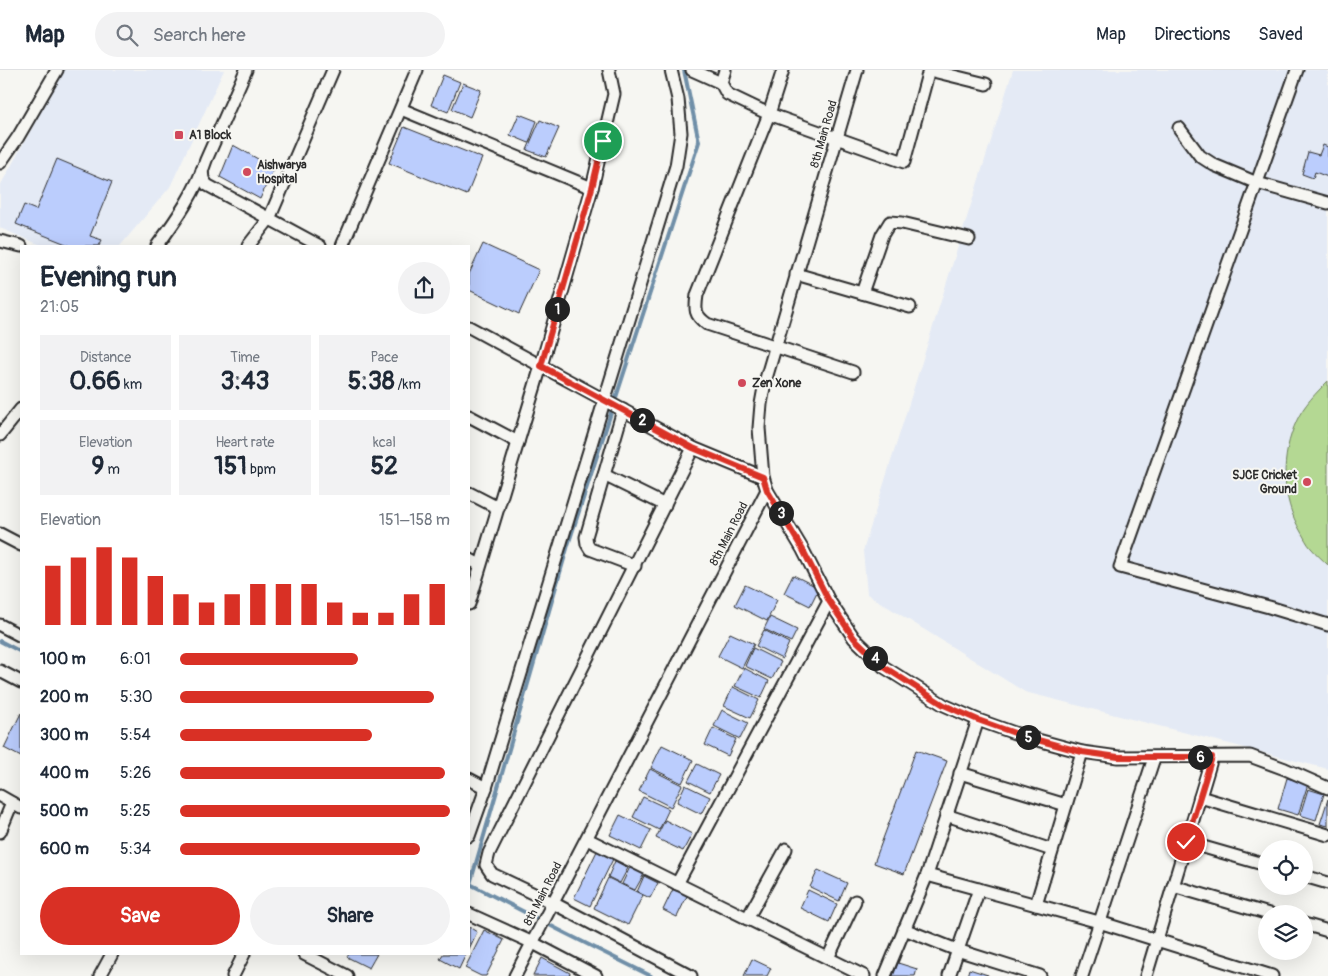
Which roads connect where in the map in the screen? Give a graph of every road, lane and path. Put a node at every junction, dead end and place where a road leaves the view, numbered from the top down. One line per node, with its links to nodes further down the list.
1 (57, 70): 19 (street)
2 (246, 70): 20 (street)
3 (333, 70): 24 (street)
4 (417, 70): 15 (street)
5 (609, 70): 22 (street)
6 (671, 70): 39 (street)
7 (692, 70): 13 (street)
8 (725, 70): 13 (street)
9 (783, 70): 16 (street)
10 (857, 70): 18 (street, 8th Main Road)
11 (929, 70): 14 (street); 18 (street)
12 (1297, 70): 21 (street)
13 (721, 83): 16 (street)
14 (986, 84)
15 (401, 109): 22 (street); 30 (street)
16 (769, 114): 18 (street); 36 (street)
17 (1179, 128): 21 (street)
18 (837, 139): 32 (street, 8th Main Road)
19 (0, 163)
20 (202, 170): 24 (street); 27 (street)
21 (1257, 183): 23 (street); 60 (street)
22 (592, 188): 37 (street)
23 (1328, 203)
24 (269, 219): 28 (street); 29 (street)
25 (969, 239): 33 (street)
26 (0, 240): 31 (street)
27 (158, 245)
28 (249, 245)
29 (318, 245)
30 (342, 245)
31 (20, 246)
32 (796, 274): 33 (street); 36 (street, 8th Main Road)
33 (862, 293): 34 (street)
34 (910, 307)
35 (470, 328): 37 (street)
36 (776, 346): 38 (street); 47 (street, 8th Main Road)
37 (541, 366): 39 (street); 44 (street)
38 (853, 372)
39 (604, 400): 40 (street); 70 (street)
40 (623, 410): 45 (street); 46 (street)
41 (20, 411): 43 (street)
42 (470, 417): 44 (street)
43 (0, 435)
44 (518, 442): 51 (street)
45 (693, 448): 47 (street); 50 (street)
46 (604, 474): 50 (street); 56 (street)
47 (763, 477): 48 (street, 8th Main Road)
48 (767, 490): 58 (street); 80 (street, 8th Main Road)
49 (470, 494): 51 (street)
50 (665, 505): 56 (street)
51 (498, 508): 55 (street)
52 (0, 534): 53 (street)
53 (20, 542)
54 (470, 560): 55 (street)
55 (480, 566): 57 (street)
56 (635, 566): 92 (street)
57 (470, 601)
58 (829, 601): 64 (street); 88 (street)
59 (0, 625): 61 (street)
60 (1328, 625)
61 (20, 635)
62 (0, 671): 63 (street)
63 (20, 681)
64 (978, 720): 65 (street); 68 (street)
65 (1082, 752): 67 (street); 75 (street)
66 (1212, 757): 67 (street); 71 (street); 73 (street)
67 (1154, 758): 97 (street)
68 (960, 773): 75 (street); 76 (street)
69 (470, 780): 70 (street)
70 (486, 788): 78 (street)
71 (1328, 788)
72 (0, 796): 74 (street)
73 (1200, 797): 79 (street); 81 (street)
74 (16, 805): 77 (street)
75 (1066, 805): 83 (street)
76 (946, 815): 83 (street); 85 (street)
77 (0, 832)
78 (470, 833)
79 (1328, 835)
80 (587, 839): 88 (street); 92 (street, 8th Main Road)
81 (1186, 842): 84 (street); 89 (street)
82 (786, 849): 96 (street)
83 (1052, 850): 93 (street)
84 (1258, 863)
85 (927, 875): 90 (street); 99 (street)
86 (1313, 879): 87 (street)
87 (1328, 883)
88 (677, 884): 96 (street)
89 (1173, 886): 94 (street); 101 (street)
90 (978, 889): 93 (street); 103 (street)
91 (855, 901): 107 (street)
92 (554, 903): 102 (street, 8th Main Road); 114 (street)
93 (1036, 905): 97 (street)
94 (1258, 911)
95 (470, 914): 102 (street)
96 (747, 919): 107 (street)
97 (1099, 922): 101 (street); 119 (street)
98 (1313, 927): 100 (street)
99 (904, 929): 103 (street); 116 (street)
100 (1328, 931)
101 (1156, 940): 120 (street); 121 (street)
102 (533, 943): 112 (street, 8th Main Road); 113 (street)
103 (958, 950): 117 (street); 118 (street)
104 (111, 955): 109 (street)
105 (243, 955): 110 (street)
106 (305, 955): 108 (street)
107 (828, 958): 115 (street)
108 (330, 972): 111 (street)
109 (100, 976)
110 (232, 976)
111 (347, 976)
112 (515, 976)
113 (596, 976)
114 (691, 976)
115 (864, 976)
116 (885, 976)
117 (948, 976)
118 (1040, 976)
119 (1082, 976)
120 (1146, 976)
121 (1272, 976)

